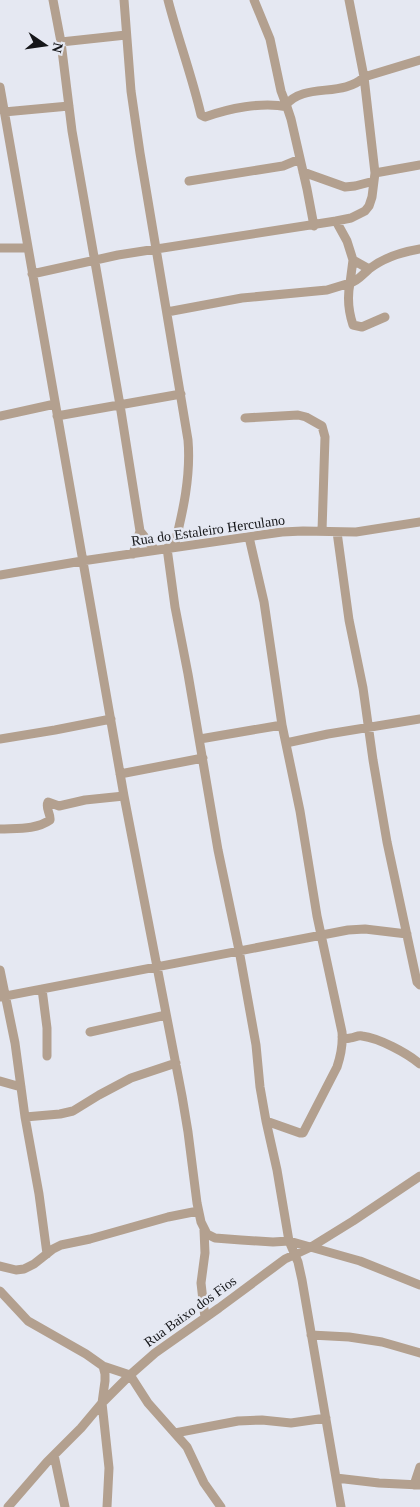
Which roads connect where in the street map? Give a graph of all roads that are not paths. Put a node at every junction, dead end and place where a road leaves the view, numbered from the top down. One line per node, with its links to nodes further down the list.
1 (53, 0): 7 (street)
2 (124, 0): 6 (street)
3 (168, 0): 11 (street)
4 (254, 0): 11 (street)
5 (352, 1): 9 (street)
6 (126, 35): 7 (street); 24 (street)
7 (62, 42): 12 (street)
8 (420, 60): 9 (street)
9 (364, 77): 11 (street); 17 (street)
10 (1, 93): 13 (street)
11 (288, 102): 14 (street)
12 (69, 106): 13 (street); 25 (street)
13 (4, 112): 22 (street)
14 (300, 159): 16 (street); 18 (street)
15 (420, 165): 17 (street)
16 (303, 172): 17 (street); 20 (street)
17 (374, 177): 19 (street)
18 (189, 182)
19 (336, 221): 20 (street); 26 (street)
20 (314, 226): 24 (street)
21 (0, 248): 22 (street)
22 (27, 248): 28 (street)
23 (420, 249): 27 (street)
24 (156, 250): 25 (street); 30 (street)
25 (94, 260): 28 (street); 34 (street)
26 (353, 260): 27 (street); 29 (street)
27 (369, 269): 29 (street)
28 (32, 274): 33 (street)
29 (350, 283): 30 (street); 31 (street)
30 (167, 312): 32 (street)
31 (385, 317)
32 (181, 394): 34 (street); 43 (street)
33 (55, 404): 35 (street); 36 (street)
34 (120, 405): 36 (street); 40 (street)
35 (0, 416)
36 (57, 416): 46 (street)
37 (245, 418): 39 (street)
38 (420, 524): 41 (street, Rua do Estaleiro Herculano)
39 (322, 531): 41 (street, Rua do Estaleiro Herculano); 42 (street, Rua do Estaleiro Herculano)
40 (140, 532): 44 (street); 45 (street)
41 (337, 532): 51 (street)
42 (249, 537): 43 (street, Rua do Estaleiro Herculano); 50 (street)
43 (170, 548): 44 (street, Rua do Estaleiro Herculano); 53 (street)
44 (155, 550): 45 (street, Rua do Estaleiro Herculano)
45 (133, 554): 46 (street, Rua do Estaleiro Herculano)
46 (82, 561): 47 (street, Rua do Estaleiro Herculano); 48 (street)
47 (0, 575)
48 (111, 719): 52 (street); 56 (street)
49 (420, 719): 51 (street)
50 (282, 725): 53 (street); 54 (street)
51 (368, 726): 54 (street); 60 (street)
52 (0, 739)
53 (200, 739): 55 (street)
54 (286, 743): 59 (street)
55 (203, 758): 56 (street); 61 (street)
56 (120, 774): 57 (street)
57 (124, 796): 58 (street); 62 (street)
58 (0, 829)
59 (321, 934): 60 (street); 61 (street); 69 (street)
60 (407, 934): 64 (street)
61 (239, 950): 62 (street); 76 (street)
62 (157, 966): 65 (street); 67 (street)
63 (0, 970): 66 (street)
64 (420, 985)
65 (42, 989): 66 (street); 70 (street)
66 (3, 996): 74 (street)
67 (166, 1015): 68 (street); 71 (street)
68 (90, 1032)
69 (342, 1037): 72 (street); 76 (street)
70 (47, 1056)
71 (176, 1064): 75 (street); 78 (street)
72 (420, 1064)
73 (0, 1081): 74 (street)
74 (21, 1087): 75 (street)
75 (25, 1118): 82 (street)
76 (266, 1122): 80 (street)
77 (420, 1176): 81 (street, Rua Baixo dos Fios)
78 (198, 1211): 79 (street); 82 (street)
79 (204, 1230): 80 (street); 87 (street)
80 (289, 1241): 81 (street); 83 (street)
81 (311, 1247): 83 (street, Rua Baixo dos Fios); 85 (street)
82 (47, 1254): 84 (street)
83 (295, 1254): 87 (street, Rua Baixo dos Fios); 88 (street)
84 (0, 1266)
85 (420, 1285)
86 (0, 1291): 90 (street)
87 (206, 1318): 91 (street, Rua Baixo dos Fios)
88 (311, 1335): 89 (street); 93 (street)
89 (420, 1353)
90 (104, 1366): 91 (street); 92 (street)
91 (130, 1375): 92 (street, Rua Baixo dos Fios); 94 (street)
92 (102, 1403): 95 (street, Rua Baixo dos Fios); 101 (street)
93 (326, 1418): 94 (street); 97 (street)
94 (175, 1433): 102 (street)
95 (54, 1455): 99 (street, Rua Baixo dos Fios); 100 (street)
96 (420, 1467): 98 (street)
97 (336, 1478): 98 (street); 103 (street)
98 (417, 1485)
99 (8, 1507)
100 (65, 1507)
101 (107, 1507)
102 (221, 1507)
103 (341, 1507)

